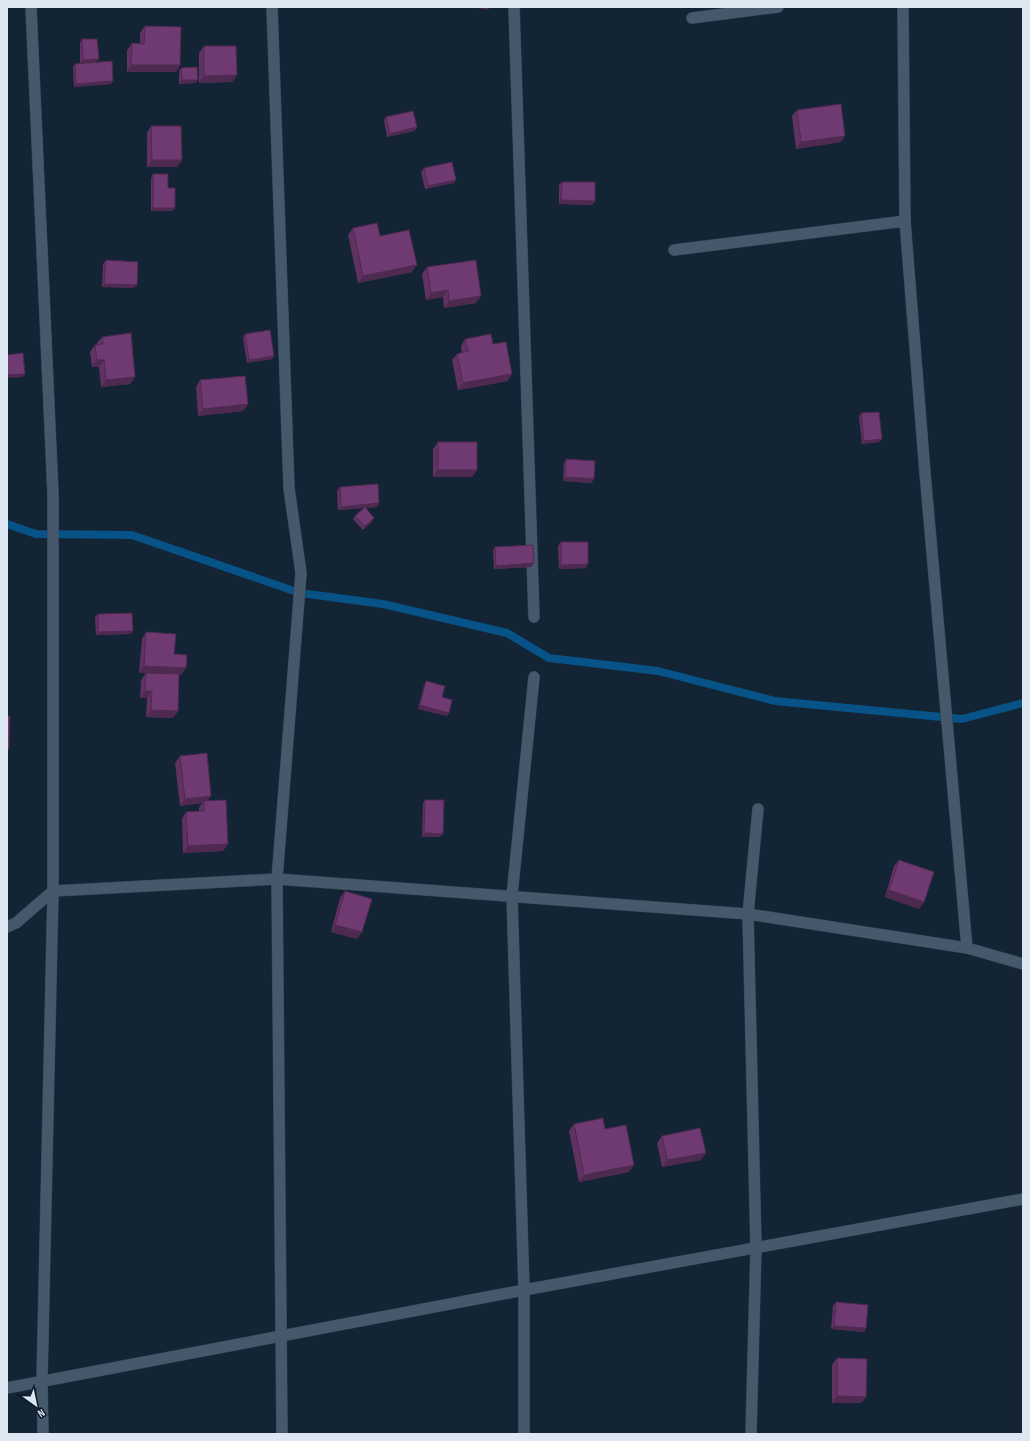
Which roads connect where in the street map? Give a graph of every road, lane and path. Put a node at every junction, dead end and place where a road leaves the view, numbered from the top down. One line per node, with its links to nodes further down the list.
1 (31, 7): 13 (street)
2 (272, 7): 12 (street)
3 (514, 7): 9 (street)
4 (778, 7): 6 (street)
5 (902, 7): 7 (street)
6 (692, 18)
7 (904, 222): 8 (street); 17 (street)
8 (674, 250)
9 (534, 617)
10 (534, 677): 14 (street)
11 (758, 809): 15 (street)
12 (277, 879): 13 (street); 14 (street); 22 (street)
13 (53, 891): 16 (street); 23 (street)
14 (512, 896): 15 (street); 21 (street)
15 (748, 914): 17 (street); 20 (street)
16 (7, 927)
17 (967, 948): 18 (street)
18 (1023, 964)
19 (1023, 1199): 20 (street)
20 (756, 1248): 21 (street); 28 (street)
21 (524, 1290): 22 (street); 27 (street)
22 (281, 1337): 23 (street); 26 (street)
23 (42, 1381): 24 (street); 25 (street)
24 (7, 1388)
25 (43, 1434)
26 (282, 1434)
27 (524, 1434)
28 (751, 1434)

